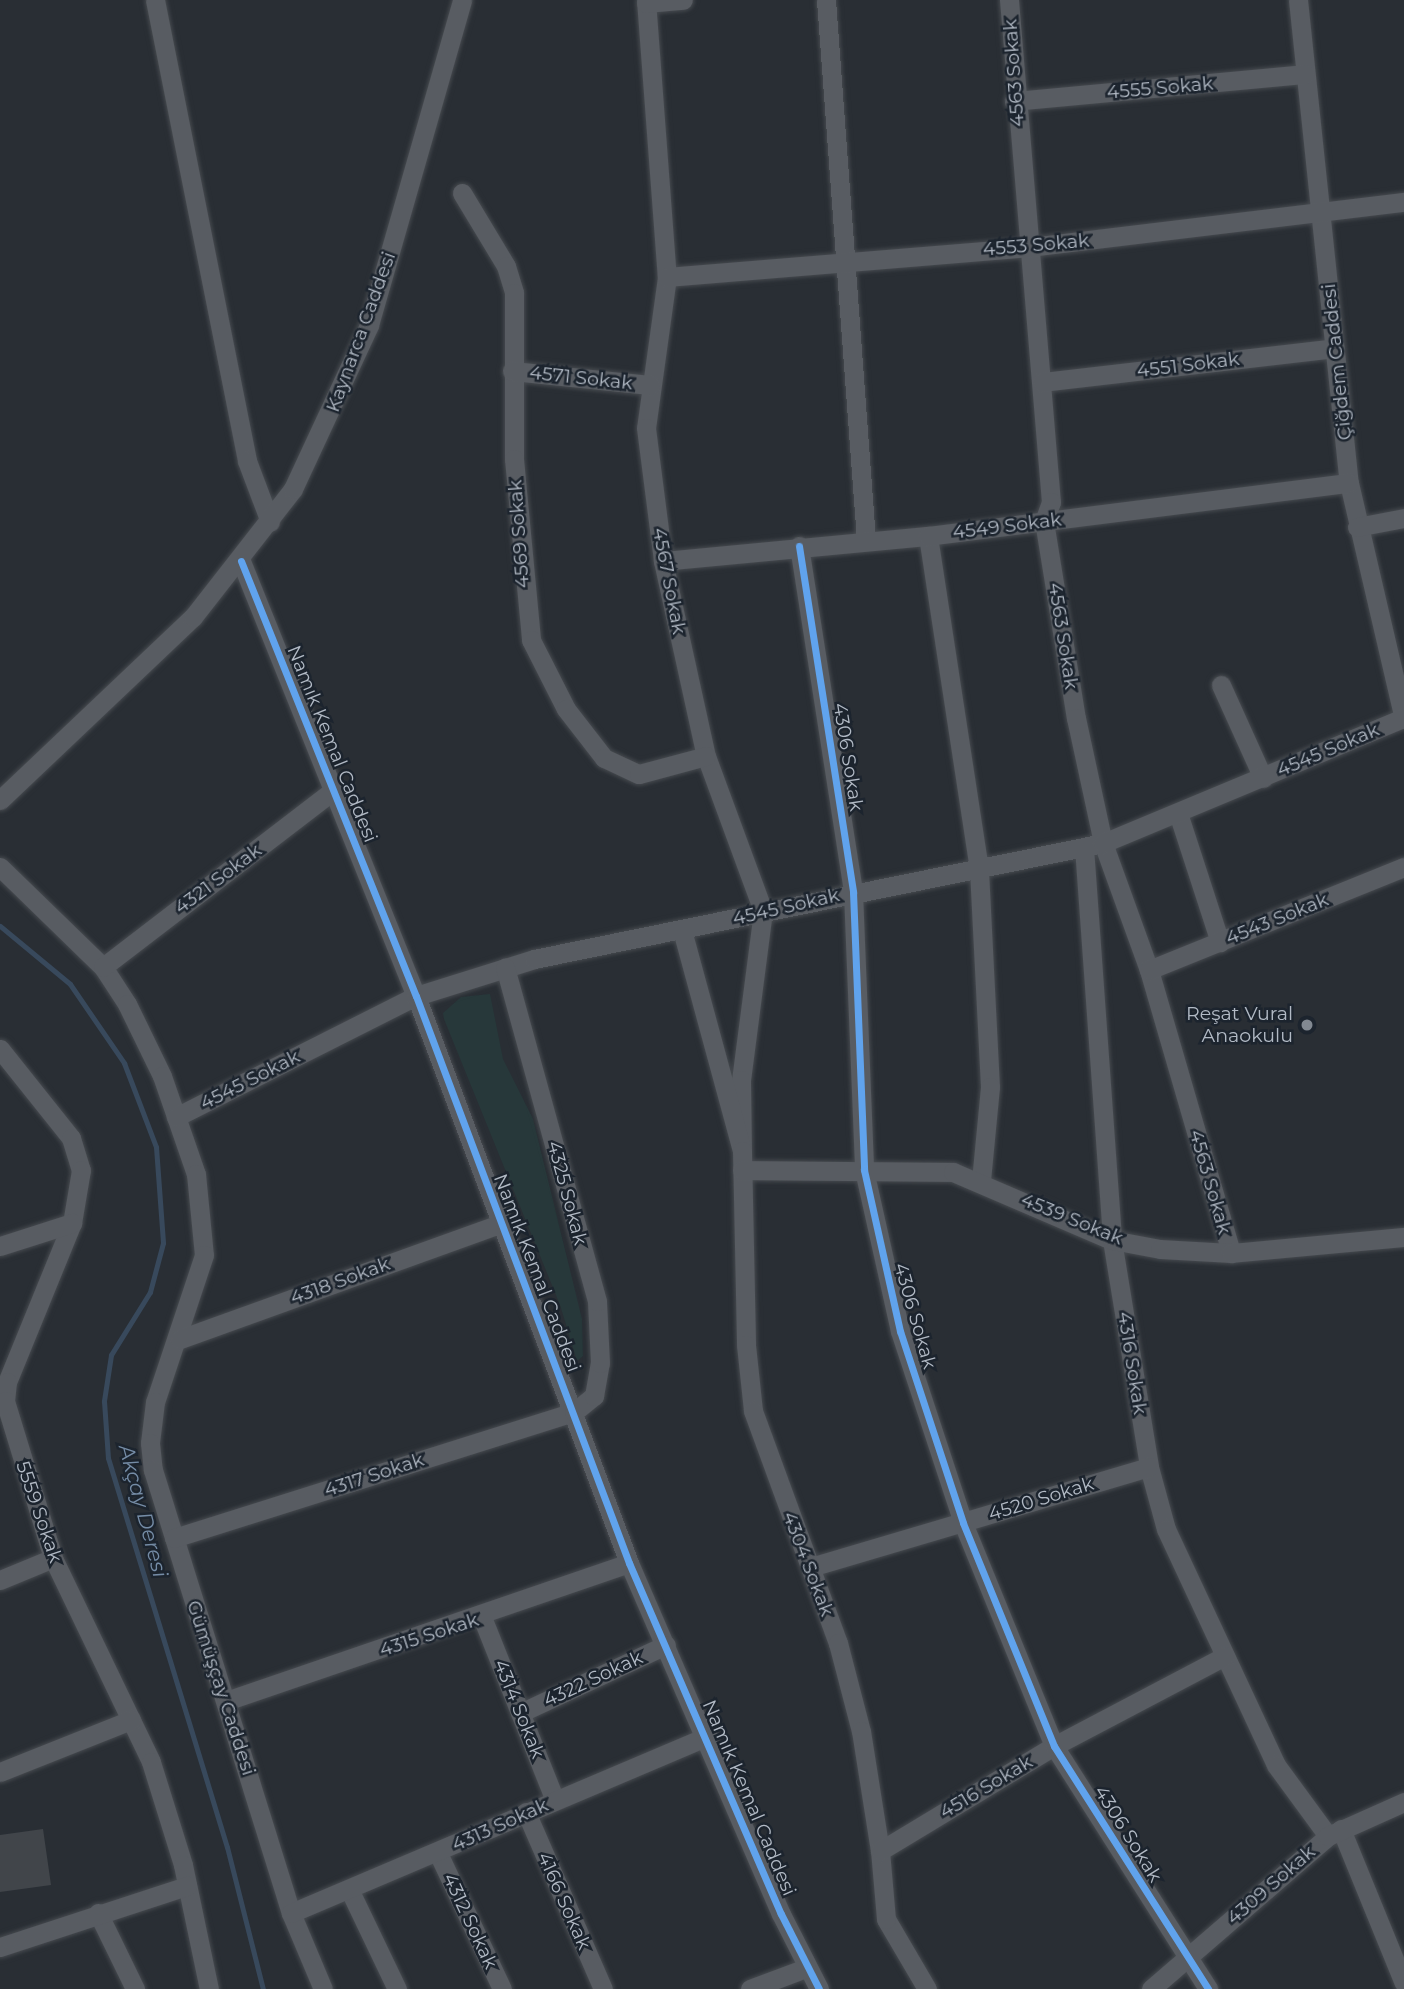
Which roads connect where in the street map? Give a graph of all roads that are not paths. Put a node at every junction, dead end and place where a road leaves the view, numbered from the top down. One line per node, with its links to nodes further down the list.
1 (155, 0): 23 (street)
2 (463, 0): 23 (street, Kaynarca Caddesi)
3 (683, 0): 7 (street)
4 (826, 0): 14 (street)
5 (1009, 0): 9 (street, 4563 Sokak)
6 (1298, 0): 8 (street, Çiğdem Caddesi)
7 (646, 1): 15 (street, 4567 Sokak)
8 (1305, 74): 9 (street, 4555 Sokak); 12 (street, Çiğdem Caddesi)
9 (1014, 101): 13 (street, 4563 Sokak)
10 (462, 193): 17 (street, 4569 Sokak)
11 (1404, 202): 12 (street, 4553 Sokak)
12 (1323, 215): 13 (street, 4553 Sokak); 16 (street, Çiğdem Caddesi)
13 (1030, 247): 14 (street, 4553 Sokak); 18 (street, 4563 Sokak)
14 (844, 261): 15 (street, 4553 Sokak); 26 (street)
15 (667, 276): 19 (street, 4567 Sokak)
16 (1334, 348): 18 (street, 4551 Sokak); 20 (street, Çiğdem Caddesi)
17 (512, 371): 19 (street, 4571 Sokak); 32 (street, 4569 Sokak)
18 (1042, 382): 22 (street, 4563 Sokak)
19 (650, 385): 29 (street, 4567 Sokak)
20 (1349, 482): 22 (street, 4549 Sokak); 24 (street, Çiğdem Caddesi)
21 (1404, 518): 24 (street)
22 (1044, 521): 25 (street, 4549 Sokak); 37 (street, 4563 Sokak)
23 (270, 522): 28 (street, Kaynarca Caddesi)
24 (1357, 527): 31 (street, Çiğdem Caddesi)
25 (928, 536): 26 (street, 4549 Sokak); 40 (street)
26 (866, 540): 27 (street, 4549 Sokak)
27 (799, 546): 29 (street, 4549 Sokak); 41 (street, 4306 Sokak)
28 (242, 561): 34 (street, Namık Kemal Caddesi); 35 (street, Kaynarca Caddesi)
29 (663, 561): 32 (street, 4567 Sokak)
30 (1221, 685): 33 (street)
31 (1404, 718): 33 (street, 4545 Sokak)
32 (706, 757): 42 (street, 4567 Sokak)
33 (1263, 778): 36 (street, 4545 Sokak)
34 (334, 790): 45 (street, 4321 Sokak); 48 (street, Namık Kemal Caddesi)
35 (0, 800)
36 (1178, 813): 37 (street, 4545 Sokak); 44 (street)
37 (1093, 845): 40 (street, 4545 Sokak); 47 (street, 4563 Sokak); 57 (street, 4316 Sokak)
38 (0, 867): 45 (street, Gümüşçay Caddesi)
39 (1404, 867): 44 (street, 4543 Sokak)
40 (979, 870): 41 (street, 4545 Sokak); 53 (street)
41 (853, 892): 42 (street, 4545 Sokak); 52 (street, 4306 Sokak)
42 (763, 911): 43 (street, 4545 Sokak); 51 (street, 4567 Sokak)
43 (682, 930): 46 (street, 4545 Sokak); 51 (street)
44 (1220, 942): 47 (street, 4543 Sokak)
45 (103, 967): 50 (street, Gümüşçay Caddesi)
46 (505, 967): 48 (street, 4545 Sokak); 62 (street, 4325 Sokak)
47 (1149, 970): 59 (street, 4563 Sokak)
48 (416, 996): 50 (street, 4545 Sokak); 55 (street, Namık Kemal Caddesi)
49 (0, 1049): 54 (street, 5559 Sokak)
50 (176, 1116): 60 (street, Gümüşçay Caddesi)
51 (742, 1161): 52 (street, 4539 Sokak); 68 (street, 4304 Sokak)
52 (864, 1170): 53 (street, 4539 Sokak); 64 (street, 4306 Sokak)
53 (981, 1181): 57 (street, 4539 Sokak)
54 (72, 1223): 58 (street); 61 (street, 5559 Sokak)
55 (500, 1224): 60 (street, 4318 Sokak); 62 (street, Namık Kemal Caddesi)
56 (1404, 1237): 59 (street, 4539 Sokak)
57 (1112, 1240): 59 (street, 4539 Sokak); 63 (street, 4316 Sokak)
58 (0, 1246)
59 (1231, 1252)
60 (180, 1339): 65 (street, Gümüşçay Caddesi)
61 (3, 1402): 66 (street, 5559 Sokak)
62 (574, 1412): 65 (street, 4317 Sokak); 67 (street, Namık Kemal Caddesi)
63 (1149, 1467): 64 (street, 4520 Sokak); 72 (street, 4316 Sokak)
64 (963, 1522): 68 (street, 4520 Sokak); 77 (street, 4306 Sokak)
65 (174, 1538): 73 (street, Gümüşçay Caddesi)
66 (53, 1559): 69 (street); 75 (street, 5559 Sokak)
67 (629, 1563): 70 (street, 4315 Sokak); 71 (street, Namık Kemal Caddesi)
68 (811, 1567): 83 (street, 4304 Sokak)
69 (0, 1580)
70 (482, 1618): 73 (street, 4315 Sokak); 74 (street, 4314 Sokak)
71 (666, 1645): 74 (street, 4322 Sokak); 76 (street, Namık Kemal Caddesi)
72 (1225, 1656): 77 (street, 4516 Sokak); 82 (street, 4316 Sokak)
73 (226, 1701): 88 (street, Gümüşçay Caddesi)
74 (520, 1713): 79 (street, 4314 Sokak)
75 (131, 1720): 78 (street); 85 (street, 5559 Sokak)
76 (708, 1736): 79 (street, 4313 Sokak); 91 (street, Namık Kemal Caddesi)
77 (1054, 1746): 83 (street, 4516 Sokak); 90 (street, 4306 Sokak)
78 (0, 1772)
79 (555, 1800): 81 (street, 4313 Sokak)
80 (1404, 1802): 82 (street, 4309 Sokak)
81 (526, 1812): 84 (street, 4313 Sokak); 98 (street, 4166 Sokak)
82 (1334, 1833): 90 (street, 4309 Sokak); 92 (street, 4316 Sokak)
83 (880, 1851): 101 (street)
84 (438, 1853): 86 (street, 4313 Sokak); 97 (street, 4312 Sokak)
85 (187, 1886): 87 (street); 94 (street, 5559 Sokak)
86 (350, 1891): 88 (street, 4313 Sokak); 96 (street)
87 (98, 1913): 89 (street); 93 (street)
88 (291, 1913): 95 (street, Gümüşçay Caddesi)
89 (0, 1947)
90 (1188, 1956): 102 (street, 4309 Sokak); 103 (street, 4306 Sokak)
91 (806, 1968): 99 (street); 100 (street, Namık Kemal Caddesi)
92 (1404, 1983)
93 (135, 1989)
94 (209, 1989)
95 (323, 1989)
96 (397, 1989)
97 (502, 1989)
98 (603, 1989)
99 (750, 1989)
100 (819, 1989)
101 (927, 1989)
102 (1151, 1989)
103 (1208, 1989)

